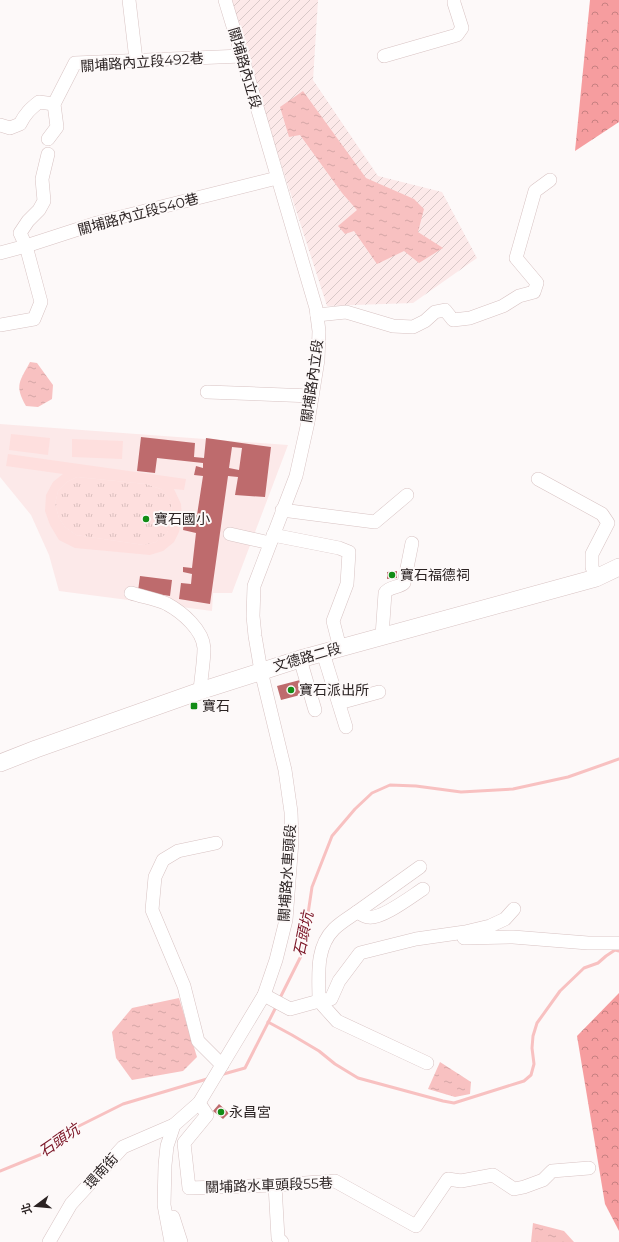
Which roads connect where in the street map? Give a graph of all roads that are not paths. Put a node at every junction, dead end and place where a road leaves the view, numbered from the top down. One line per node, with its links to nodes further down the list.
1 (129, 0): 6 (street)
2 (225, 0): 4 (street, 關埔路內立段)
3 (454, 0): 5 (street)
4 (242, 56): 6 (street, 關埔路內立段492巷); 11 (street, 關埔路內立段)
5 (384, 56)
6 (136, 60): 7 (street, 關埔路內立段492巷)
7 (54, 104): 8 (street); 9 (street)
8 (0, 125)
9 (48, 139)
10 (48, 154): 13 (street)
11 (277, 178): 13 (street, 關埔路內立段540巷); 15 (street, 關埔路內立段)
12 (550, 180): 15 (street)
13 (26, 246): 14 (street, 關埔路內立段540巷); 16 (street)
14 (0, 253)
15 (317, 315): 18 (street, 關埔路內立段)
16 (0, 325)
17 (207, 392): 18 (street)
18 (312, 396): 21 (street, 關埔路內立段)
19 (538, 479): 26 (street)
20 (407, 495): 21 (street)
21 (282, 510): 23 (street, 關埔路內立段)
22 (230, 534): 23 (street)
23 (272, 539): 29 (street); 32 (street, 關埔路內立段)
24 (412, 543): 28 (street)
25 (619, 567): 26 (main road, 文德路二段)
26 (596, 578): 28 (main road, 文德路二段)
27 (131, 593): 33 (street)
28 (382, 636): 29 (main road, 文德路二段)
29 (340, 648): 30 (main road, 文德路二段)
30 (323, 652): 31 (main road, 文德路二段); 35 (street)
31 (300, 659): 32 (main road, 文德路二段); 36 (street)
32 (261, 671): 33 (main road, 文德路二段); 46 (street, 關埔路水車頭段)
33 (200, 691): 38 (main road, 文德路二段)
34 (379, 692): 35 (street)
35 (339, 703): 37 (street)
36 (315, 710)
37 (346, 727)
38 (0, 763)
39 (216, 843): 49 (street)
40 (420, 867): 43 (street)
41 (423, 889): 43 (street)
42 (514, 909): 44 (street)
43 (357, 912): 47 (street)
44 (416, 939): 45 (street); 47 (street)
45 (619, 943)
46 (264, 995): 47 (street); 49 (street, 關埔路水車頭段)
47 (319, 1001): 48 (street)
48 (427, 1063)
49 (222, 1065): 50 (street, 關埔路水車頭段)
50 (199, 1103): 51 (street); 53 (street, 關埔路水車頭段55巷)
51 (174, 1125): 54 (street); 55 (street, 環南街)
52 (589, 1168): 53 (street, 關埔路水車頭段55巷)
53 (275, 1185): 58 (street)
54 (164, 1193): 56 (street); 57 (street)
55 (49, 1242)
56 (171, 1242)
57 (181, 1242)
58 (282, 1242)

